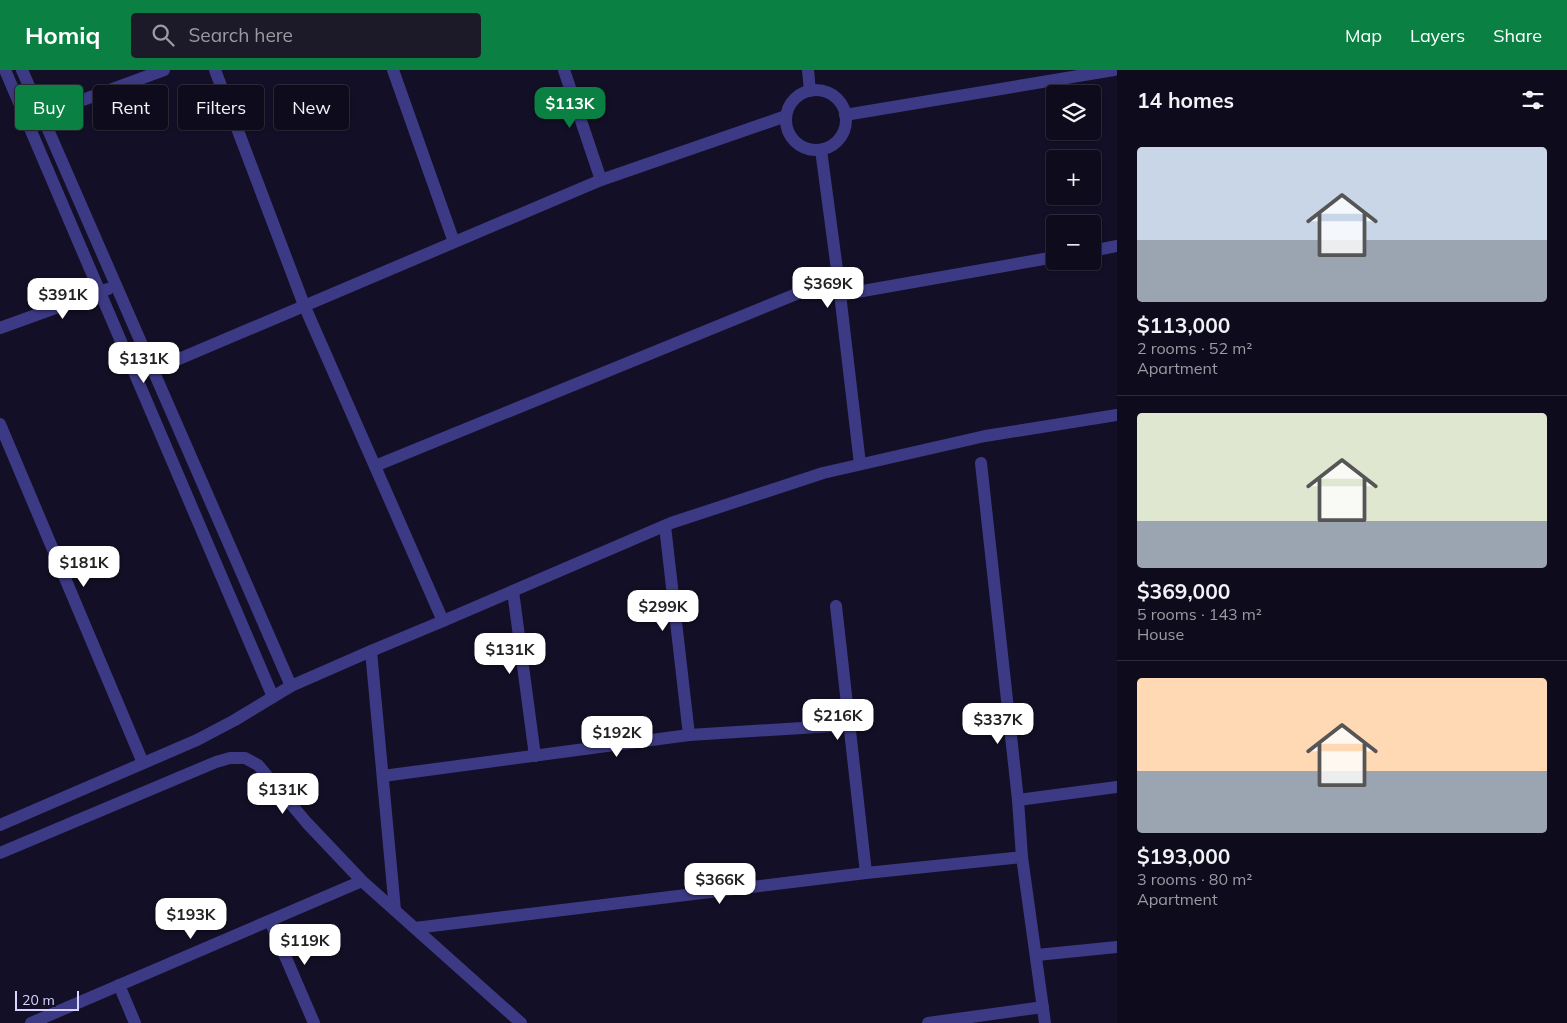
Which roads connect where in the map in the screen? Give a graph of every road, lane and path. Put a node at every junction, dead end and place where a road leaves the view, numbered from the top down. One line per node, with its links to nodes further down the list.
1 (5, 70): 23 (street)
2 (22, 70): 9 (street)
3 (164, 70): 11 (street)
4 (215, 70): 25 (street)
5 (393, 70): 17 (street)
6 (564, 70): 16 (street)
7 (808, 70): 10 (street)
8 (1114, 70): 12 (street)
9 (29, 85)
10 (810, 91): 12 (street); 13 (street)
11 (83, 100)
12 (845, 115): 15 (street)
13 (786, 116): 15 (street); 16 (street)
14 (49, 130): 22 (street)
15 (821, 150): 21 (street)
16 (601, 180): 17 (street)
17 (454, 242): 25 (street)
18 (1117, 246): 19 (street)
19 (1101, 249)
20 (1046, 259): 24 (street)
21 (838, 277): 24 (street); 32 (street)
22 (117, 286): 23 (street); 27 (street)
23 (101, 293): 26 (street); 39 (street)
24 (840, 295): 31 (street)
25 (304, 305): 27 (street); 32 (street)
26 (0, 328)
27 (153, 370): 38 (street)
28 (1117, 415): 31 (street)
29 (0, 424): 43 (street)
30 (981, 463): 46 (street)
31 (860, 464): 33 (street)
32 (375, 466): 36 (street)
33 (665, 526): 34 (street); 41 (street)
34 (514, 591): 36 (street); 42 (street)
35 (836, 606): 40 (street)
36 (443, 621): 37 (street)
37 (371, 651): 38 (street); 44 (street)
38 (291, 686): 39 (street)
39 (273, 697): 43 (street)
40 (850, 725): 41 (street); 50 (street)
41 (690, 734): 42 (street)
42 (535, 756): 44 (street)
43 (143, 763): 47 (street)
44 (383, 776): 52 (street)
45 (1117, 787): 46 (street)
46 (1018, 800): 49 (street)
47 (0, 824)
48 (0, 853): 51 (street)
49 (1022, 857): 50 (street); 56 (street)
50 (866, 873): 54 (street)
51 (362, 882): 52 (street); 53 (street)
52 (395, 910): 54 (street)
53 (270, 920): 57 (street); 61 (street)
54 (415, 928): 62 (street)
55 (1117, 947): 56 (street)
56 (1037, 955): 58 (street)
57 (119, 985): 59 (street); 60 (street)
58 (1043, 1007): 63 (street); 64 (street)
59 (31, 1023)
60 (135, 1023)
61 (314, 1023)
62 (521, 1023)
63 (928, 1023)
64 (1045, 1023)

